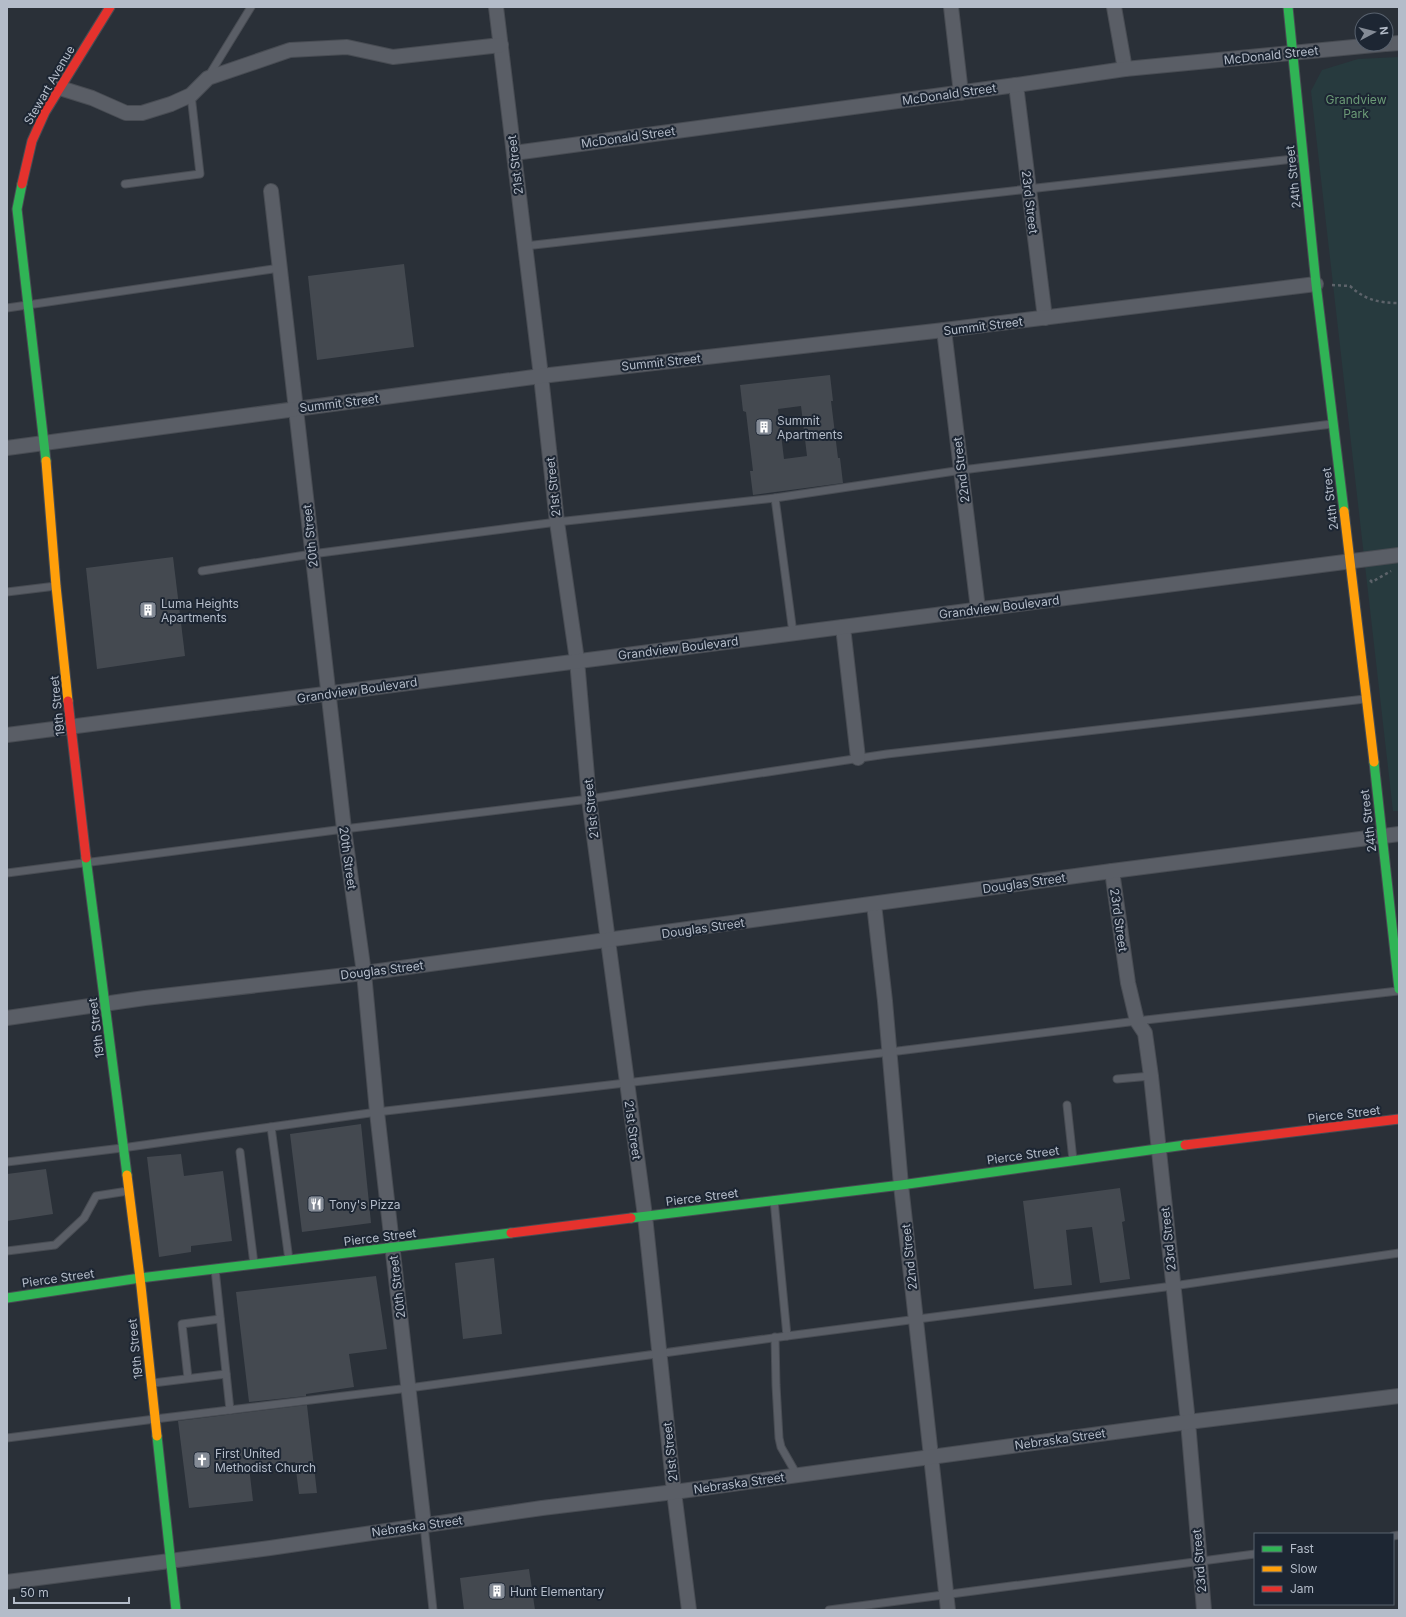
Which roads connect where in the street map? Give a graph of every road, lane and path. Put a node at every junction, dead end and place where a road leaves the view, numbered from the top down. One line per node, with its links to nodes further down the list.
1 (110, 7): 13 (street, Stewart Avenue)
2 (251, 7): 11 (lane)
3 (496, 7): 7 (street, 21st Street)
4 (951, 7): 14 (street)
5 (1114, 7): 10 (street)
6 (1288, 7): 9 (street, 24th Street)
7 (501, 45): 11 (street); 16 (street, 21st Street)
8 (1354, 47): 9 (street, McDonald Street)
9 (1292, 53): 10 (street, McDonald Street); 17 (street, 24th Street)
10 (1125, 69): 12 (street, McDonald Street)
11 (208, 78): 15 (street)
12 (1016, 85): 14 (street, McDonald Street); 19 (street, 23rd Street)
13 (60, 88): 15 (street); 25 (street, Stewart Avenue)
14 (961, 92): 16 (street, McDonald Street)
15 (191, 95): 18 (lane)
16 (514, 152): 21 (street, 21st Street)
17 (1303, 158): 19 (lane); 23 (street, 24th Street)
18 (125, 184)
19 (1029, 188): 21 (lane); 27 (street, 23rd Street)
20 (271, 191): 22 (street, 20th Street)
21 (525, 246): 29 (street, 21st Street)
22 (280, 268): 25 (lane); 30 (street, 20th Street)
23 (1316, 284): 24 (path); 27 (street, Summit Street); 31 (street, 24th Street)
24 (1399, 303)
25 (28, 305): 26 (lane); 32 (street, Stewart Avenue)
26 (7, 308)
27 (1045, 318): 28 (street, Summit Street)
28 (944, 330): 29 (street, Summit Street); 34 (street, 22nd Street)
29 (541, 376): 30 (street, Summit Street); 36 (street, 21st Street)
30 (296, 409): 32 (street, Summit Street); 37 (street, 20th Street)
31 (1333, 424): 34 (lane); 39 (street, 24th Street)
32 (44, 442): 33 (street, Summit Street); 41 (street, 19th Street)
33 (7, 448)
34 (962, 470): 35 (lane); 43 (street, 22nd Street)
35 (775, 498): 36 (lane); 45 (lane)
36 (557, 522): 37 (lane); 46 (street, 21st Street)
37 (312, 554): 40 (lane); 47 (street, 20th Street)
38 (1399, 555): 39 (street, Grandview Boulevard)
39 (1349, 561): 43 (street, Grandview Boulevard); 48 (street, 24th Street)
40 (202, 571)
41 (56, 586): 42 (lane); 49 (street, 19th Street)
42 (7, 592)
43 (978, 609): 44 (street, Grandview Boulevard)
44 (843, 627): 45 (street, Grandview Boulevard); 51 (street)
45 (793, 633): 46 (street, Grandview Boulevard)
46 (577, 660): 47 (street, Grandview Boulevard); 52 (street, 21st Street)
47 (328, 694): 49 (street, Grandview Boulevard); 53 (street, 20th Street)
48 (1365, 698): 51 (lane); 55 (street, 24th Street)
49 (71, 727): 50 (street, Grandview Boulevard); 56 (street, 19th Street)
50 (7, 735)
51 (858, 758): 52 (lane)
52 (589, 799): 53 (lane); 60 (street, 21st Street)
53 (344, 829): 56 (lane); 61 (street, 20th Street)
54 (1399, 834): 55 (street, Douglas Street)
55 (1383, 836): 57 (street, Douglas Street); 62 (street, 24th Street)
56 (87, 862): 58 (lane); 63 (street, 19th Street)
57 (1112, 871): 59 (street, Douglas Street); 65 (street, 23rd Street)
58 (7, 873)
59 (874, 904): 60 (street, Douglas Street); 66 (street, 22nd Street)
60 (607, 939): 61 (street, Douglas Street); 69 (street, 21st Street)
61 (364, 973): 63 (street, Douglas Street); 71 (street, 20th Street)
62 (1399, 990): 65 (lane)
63 (106, 1004): 64 (street, Douglas Street); 74 (street, 19th Street)
64 (7, 1018)
65 (1137, 1021): 66 (lane); 67 (street, 23rd Street)
66 (890, 1052): 69 (lane); 79 (street, 22nd Street)
67 (1151, 1076): 68 (lane); 75 (street, 23rd Street)
68 (1117, 1079)
69 (627, 1083): 71 (lane); 82 (street, 21st Street)
70 (1067, 1105): 77 (lane)
71 (377, 1112): 73 (lane); 83 (street, 20th Street)
72 (1399, 1119): 75 (street, Pierce Street)
73 (271, 1127): 74 (lane); 86 (lane)
74 (122, 1148): 78 (lane); 80 (street, 19th Street)
75 (1158, 1148): 77 (street, Pierce Street); 90 (street, 23rd Street)
76 (240, 1152): 87 (lane)
77 (1073, 1160): 79 (street, Pierce Street)
78 (7, 1162)
79 (901, 1185): 81 (street, Pierce Street); 93 (street, 22nd Street)
80 (128, 1191): 84 (lane); 89 (street, 19th Street)
81 (774, 1200): 82 (street, Pierce Street); 94 (lane)
82 (645, 1216): 83 (street, Pierce Street); 96 (street, 21st Street)
83 (393, 1247): 86 (street, Pierce Street); 100 (street, 20th Street)
84 (7, 1251)
85 (1399, 1253): 90 (lane)
86 (289, 1260): 87 (street, Pierce Street)
87 (254, 1264): 88 (street, Pierce Street)
88 (215, 1269): 89 (street, Pierce Street); 92 (lane)
89 (140, 1278): 91 (street, Pierce Street); 99 (street, 19th Street)
90 (1173, 1286): 93 (lane); 104 (street, 23rd Street)
91 (7, 1298)
92 (220, 1319): 97 (lane); 98 (lane)
93 (916, 1319): 94 (lane); 106 (street, 22nd Street)
94 (787, 1336): 95 (lane)
95 (775, 1337): 96 (lane); 107 (lane)
96 (660, 1353): 100 (lane); 108 (street, 21st Street)
97 (226, 1374): 98 (lane); 102 (lane)
98 (188, 1378): 99 (lane)
99 (151, 1383): 103 (street, 19th Street)
100 (409, 1388): 102 (lane); 109 (street, 20th Street)
101 (1399, 1396): 104 (street, Nebraska Street)
102 (230, 1410): 103 (lane)
103 (155, 1419): 105 (lane); 111 (street, 19th Street)
104 (1188, 1422): 106 (street, Nebraska Street); 112 (street, 23rd Street)
105 (7, 1438)
106 (930, 1456): 107 (street, Nebraska Street); 114 (street, 22nd Street)
107 (797, 1475): 108 (street, Nebraska Street)
108 (674, 1492): 109 (street, Nebraska Street); 117 (street, 21st Street)
109 (424, 1525): 111 (street, Nebraska Street); 116 (lane)
110 (1254, 1554): 112 (lane)
111 (170, 1561): 113 (street, Nebraska Street); 115 (street, 19th Street)
112 (1199, 1562): 114 (lane); 120 (street, 23rd Street)
113 (7, 1582)
114 (946, 1594): 118 (lane); 119 (street, 22nd Street)
115 (176, 1610)
116 (434, 1610)
117 (689, 1610)
118 (829, 1610)
119 (948, 1610)
120 (1204, 1610)

